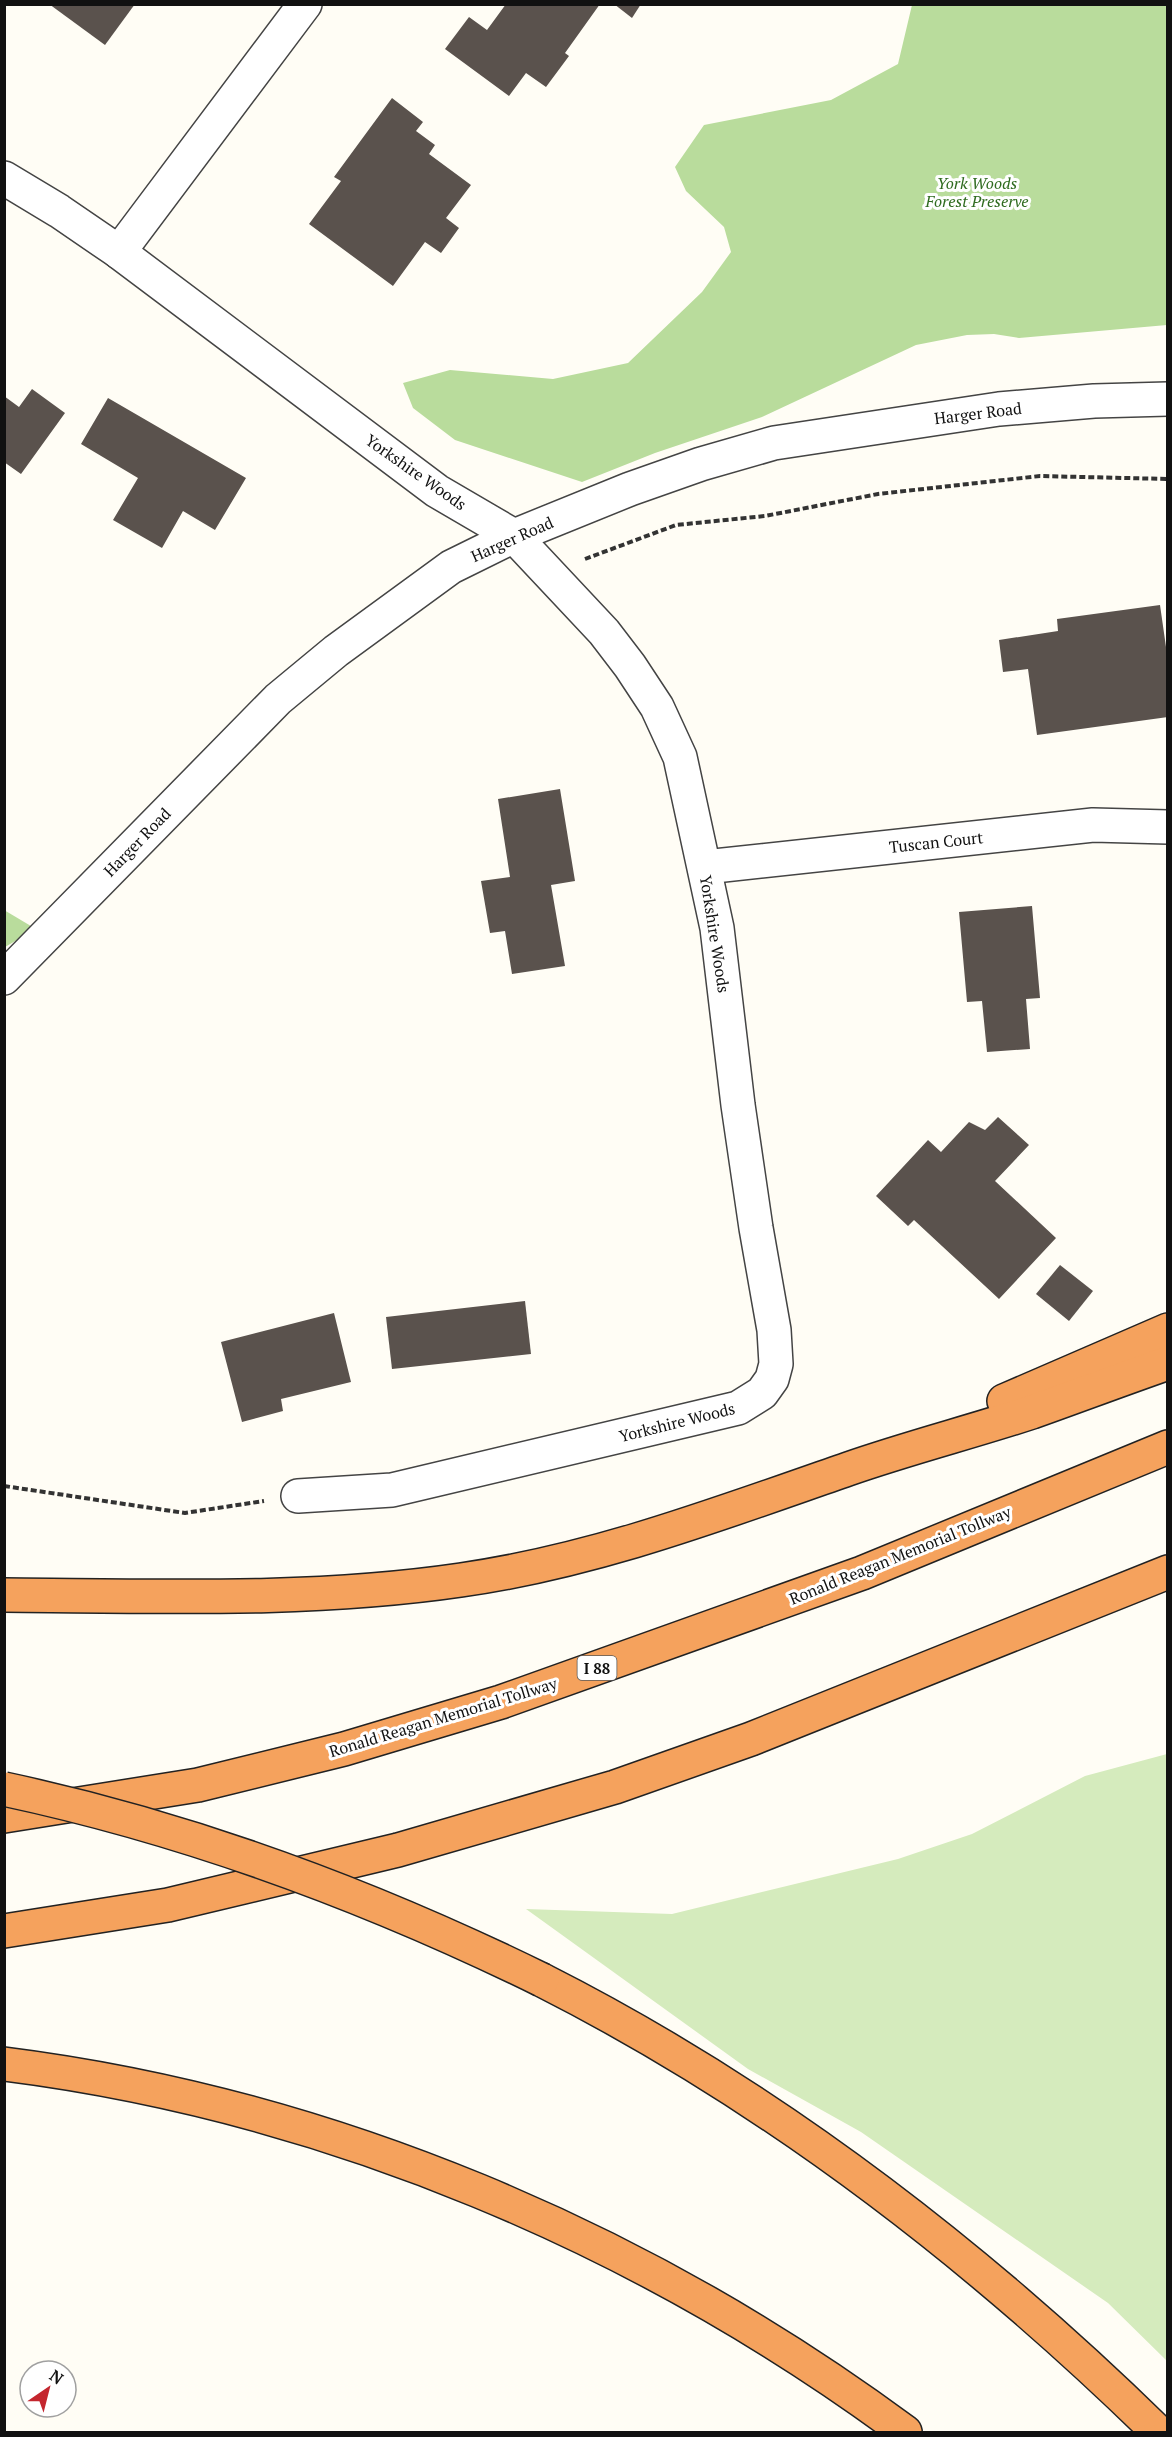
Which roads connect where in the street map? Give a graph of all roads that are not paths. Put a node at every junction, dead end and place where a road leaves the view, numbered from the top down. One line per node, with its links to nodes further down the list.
1 (304, 4): 3 (street)
2 (4, 178): 3 (street, Yorkshire Woods)
3 (119, 252): 5 (street, Yorkshire Woods)
4 (1167, 399): 5 (street, Harger Road)
5 (514, 536): 7 (street, Yorkshire Woods); 8 (street, Harger Road)
6 (1167, 827): 7 (street, Tuscan Court)
7 (705, 867): 13 (street, Yorkshire Woods)
8 (4, 978)
9 (1167, 1330): 12 (highway)
10 (1167, 1363): 12 (highway)
11 (1167, 1447): 17 (highway, Ronald Reagan Memorial Tollway / I 88)
12 (851, 1468): 15 (highway)
13 (298, 1496)
14 (1167, 1572): 18 (highway)
15 (4, 1595)
16 (4, 1789): 21 (highway, bridge)
17 (4, 1816)
18 (4, 1931)
19 (4, 2064): 20 (highway)
20 (905, 2433)
21 (1158, 2433)

